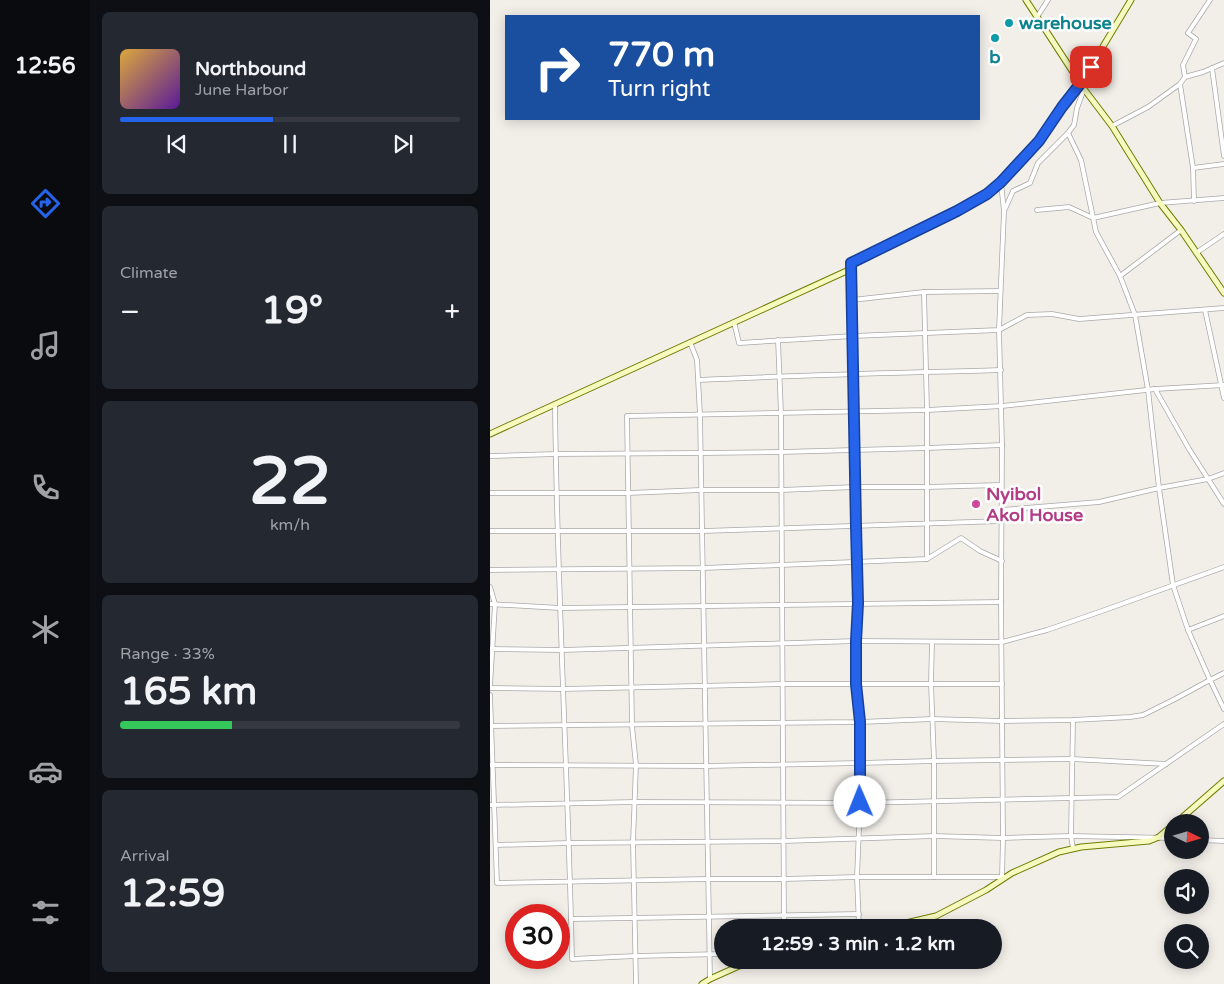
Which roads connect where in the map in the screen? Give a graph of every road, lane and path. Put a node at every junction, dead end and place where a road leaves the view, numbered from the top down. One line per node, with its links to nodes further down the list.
1 (1026, 0): 5 (street)
2 (1048, 0): 5 (street)
3 (1131, 0): 10 (street)
4 (1210, 0): 8 (street)
5 (1037, 17): 10 (street)
6 (1224, 62): 7 (street)
7 (1212, 68): 8 (street); 12 (street)
8 (1185, 77): 9 (street)
9 (1180, 84): 13 (street); 17 (street)
10 (1082, 86): 13 (street); 14 (street); 18 (street)
11 (1224, 102): 12 (street)
12 (1218, 103): 15 (street)
13 (1112, 126): 21 (street)
14 (1068, 133): 23 (street); 24 (street)
15 (1224, 156)
16 (1224, 164): 17 (street)
17 (1193, 168): 20 (street)
18 (1001, 182): 23 (street); 28 (street)
19 (1224, 198): 20 (street)
20 (1194, 201): 21 (street)
21 (1160, 203): 24 (street); 25 (street)
22 (1037, 210): 24 (street)
23 (1004, 211): 30 (street)
24 (1093, 218): 29 (street)
25 (1181, 230): 27 (street); 29 (street)
26 (1224, 234): 27 (street)
27 (1196, 253): 32 (street)
28 (851, 269): 33 (street); 37 (street)
29 (1120, 276): 36 (street)
30 (1000, 291): 31 (street); 38 (street)
31 (924, 292): 33 (street); 39 (street)
32 (1224, 293)
33 (852, 300): 40 (street)
34 (1224, 308): 35 (street)
35 (1205, 310): 36 (street); 48 (street)
36 (1135, 315): 38 (street); 50 (street)
37 (734, 322): 41 (street); 42 (street)
38 (999, 330): 39 (street); 43 (street)
39 (925, 333): 40 (street); 44 (street)
40 (853, 336): 41 (street); 45 (street)
41 (778, 340): 46 (street)
42 (690, 342): 47 (street); 52 (street)
43 (1001, 370): 44 (street); 53 (street)
44 (927, 372): 45 (street); 54 (street)
45 (853, 375): 46 (street); 55 (street)
46 (780, 376): 47 (street); 56 (street)
47 (699, 380): 57 (street)
48 (1222, 385): 49 (street); 51 (street)
49 (1155, 389): 50 (street); 68 (street)
50 (1148, 390): 53 (street); 72 (street)
51 (1224, 398)
52 (555, 404): 58 (street); 64 (street)
53 (1002, 406): 54 (street); 59 (street)
54 (927, 410): 55 (street); 60 (street)
55 (854, 411): 56 (street); 61 (street)
56 (781, 414): 57 (street); 62 (street)
57 (700, 415): 63 (street); 65 (street)
58 (490, 434)
59 (1002, 445): 60 (street); 69 (street)
60 (927, 448): 61 (street); 71 (street)
61 (854, 450): 62 (street); 70 (street)
62 (781, 452): 63 (street); 74 (street)
63 (701, 453): 65 (street); 73 (street)
64 (555, 454): 65 (street); 66 (street); 77 (street)
65 (628, 454): 76 (street)
66 (490, 456)
67 (1224, 473): 68 (street)
68 (1208, 479): 72 (street); 78 (street)
69 (1002, 485): 71 (street); 79 (street)
70 (855, 487): 71 (street); 74 (street); 82 (street)
71 (927, 487): 81 (street)
72 (1159, 488): 79 (street); 97 (street)
73 (701, 490): 74 (street); 76 (street); 87 (street)
74 (781, 490): 83 (street)
75 (490, 493): 77 (street)
76 (628, 493): 77 (street); 86 (street)
77 (556, 494): 85 (street)
78 (1224, 504)
79 (1002, 510): 80 (street)
80 (1002, 521): 81 (street); 90 (street)
81 (927, 524): 82 (street); 88 (street)
82 (856, 526): 83 (street); 89 (street)
83 (782, 528): 87 (street); 91 (street)
84 (490, 531): 85 (street)
85 (558, 531): 86 (street); 95 (street)
86 (629, 531): 87 (street); 93 (street)
87 (703, 531): 94 (street)
88 (927, 559): 89 (street); 90 (street)
89 (857, 561): 91 (street); 100 (street)
90 (1002, 561): 99 (street)
91 (782, 566): 94 (street); 103 (street)
92 (1224, 567): 97 (street)
93 (629, 568): 94 (street); 95 (street); 104 (street)
94 (703, 568): 102 (street)
95 (559, 569): 96 (street); 105 (street)
96 (490, 570)
97 (1173, 585): 107 (street); 110 (street)
98 (490, 587): 101 (street)
99 (1001, 602): 100 (street); 110 (street)
100 (858, 603): 103 (street); 108 (street)
101 (493, 604): 105 (street); 114 (street)
102 (704, 606): 103 (street); 104 (street); 112 (street)
103 (782, 606): 111 (street)
104 (630, 607): 105 (street); 113 (street)
105 (560, 608): 115 (street)
106 (1224, 616): 107 (street)
107 (1188, 630): 117 (street)
108 (856, 641): 109 (street); 111 (street); 120 (street)
109 (932, 642): 110 (street); 118 (street)
110 (1002, 642): 121 (street)
111 (783, 643): 112 (street); 119 (street)
112 (704, 646): 113 (street); 122 (street)
113 (630, 648): 115 (street); 124 (street)
114 (492, 649): 115 (street); 123 (street)
115 (562, 650): 125 (street)
116 (1224, 673): 117 (street)
117 (1210, 680): 127 (street); 129 (street)
118 (931, 683): 120 (street); 121 (street); 128 (street)
119 (783, 684): 120 (street); 122 (street); 132 (street)
120 (856, 684): 131 (street)
121 (1002, 684): 130 (street)
122 (705, 685): 124 (street); 134 (street)
123 (490, 687): 125 (street)
124 (631, 687): 125 (street); 137 (street)
125 (563, 689): 136 (street)
126 (490, 695): 135 (street)
127 (1224, 709)
128 (932, 719): 130 (street); 131 (street); 140 (street)
129 (1073, 720): 130 (street); 138 (street)
130 (1002, 721): 139 (street)
131 (860, 722): 132 (street); 141 (street)
132 (783, 723): 134 (street); 145 (street)
133 (1224, 724): 142 (street)
134 (706, 725): 137 (street); 147 (street)
135 (490, 726): 136 (street); 143 (street)
136 (565, 726): 137 (street); 146 (street)
137 (632, 726): 144 (street)
138 (1072, 759): 139 (street); 142 (street); 149 (street)
139 (1002, 760): 140 (street); 150 (street)
140 (934, 761): 141 (street); 151 (street)
141 (860, 763): 145 (street); 154 (street)
142 (1166, 764): 149 (street)
143 (491, 765): 146 (street); 157 (street)
144 (636, 765): 146 (street); 147 (street); 152 (street)
145 (783, 765): 147 (street); 153 (street)
146 (566, 766): 155 (street)
147 (706, 766): 156 (street)
148 (1224, 781): 158 (street)
149 (1072, 798): 150 (street); 161 (street)
150 (1003, 800): 151 (street); 164 (street)
151 (933, 801): 154 (street); 160 (street)
152 (635, 802): 155 (street); 156 (street); 170 (street)
153 (783, 802): 154 (street); 156 (street); 168 (street)
154 (860, 802): 165 (street)
155 (568, 803): 157 (street); 171 (street)
156 (707, 803): 167 (street)
157 (492, 805): 172 (street)
158 (1186, 814)
159 (1164, 833): 162 (street)
160 (934, 836): 164 (street); 165 (street); 175 (street)
161 (1072, 836): 162 (street); 164 (street); 173 (street)
162 (1159, 837): 163 (street); 173 (street)
163 (1164, 837)
164 (1003, 838): 176 (street)
165 (858, 839): 168 (street); 174 (street)
166 (1209, 840): 169 (street)
167 (708, 841): 168 (street); 170 (street); 177 (street)
168 (784, 841): 178 (street)
169 (1224, 841)
170 (634, 842): 171 (street); 179 (street)
171 (569, 843): 172 (street); 180 (street)
172 (496, 845): 180 (street)
173 (1073, 848): 176 (street)
174 (857, 877): 175 (street); 178 (street); 181 (street)
175 (934, 877): 176 (street)
176 (1004, 877): 187 (street)
177 (708, 879): 178 (street); 179 (street); 183 (street)
178 (784, 879): 182 (street)
179 (634, 880): 180 (street); 184 (street)
180 (570, 882): 185 (street)
181 (859, 914): 182 (street); 186 (street)
182 (784, 916): 183 (street)
183 (709, 917): 184 (street); 188 (street)
184 (634, 918): 185 (street); 190 (street)
185 (572, 919): 190 (street)
186 (859, 919)
187 (923, 919)
188 (710, 955): 189 (street); 190 (street); 192 (street)
189 (714, 955)
190 (635, 956): 193 (street)
191 (732, 969): 192 (street)
192 (710, 979): 194 (street)
193 (636, 984)
194 (702, 984)

